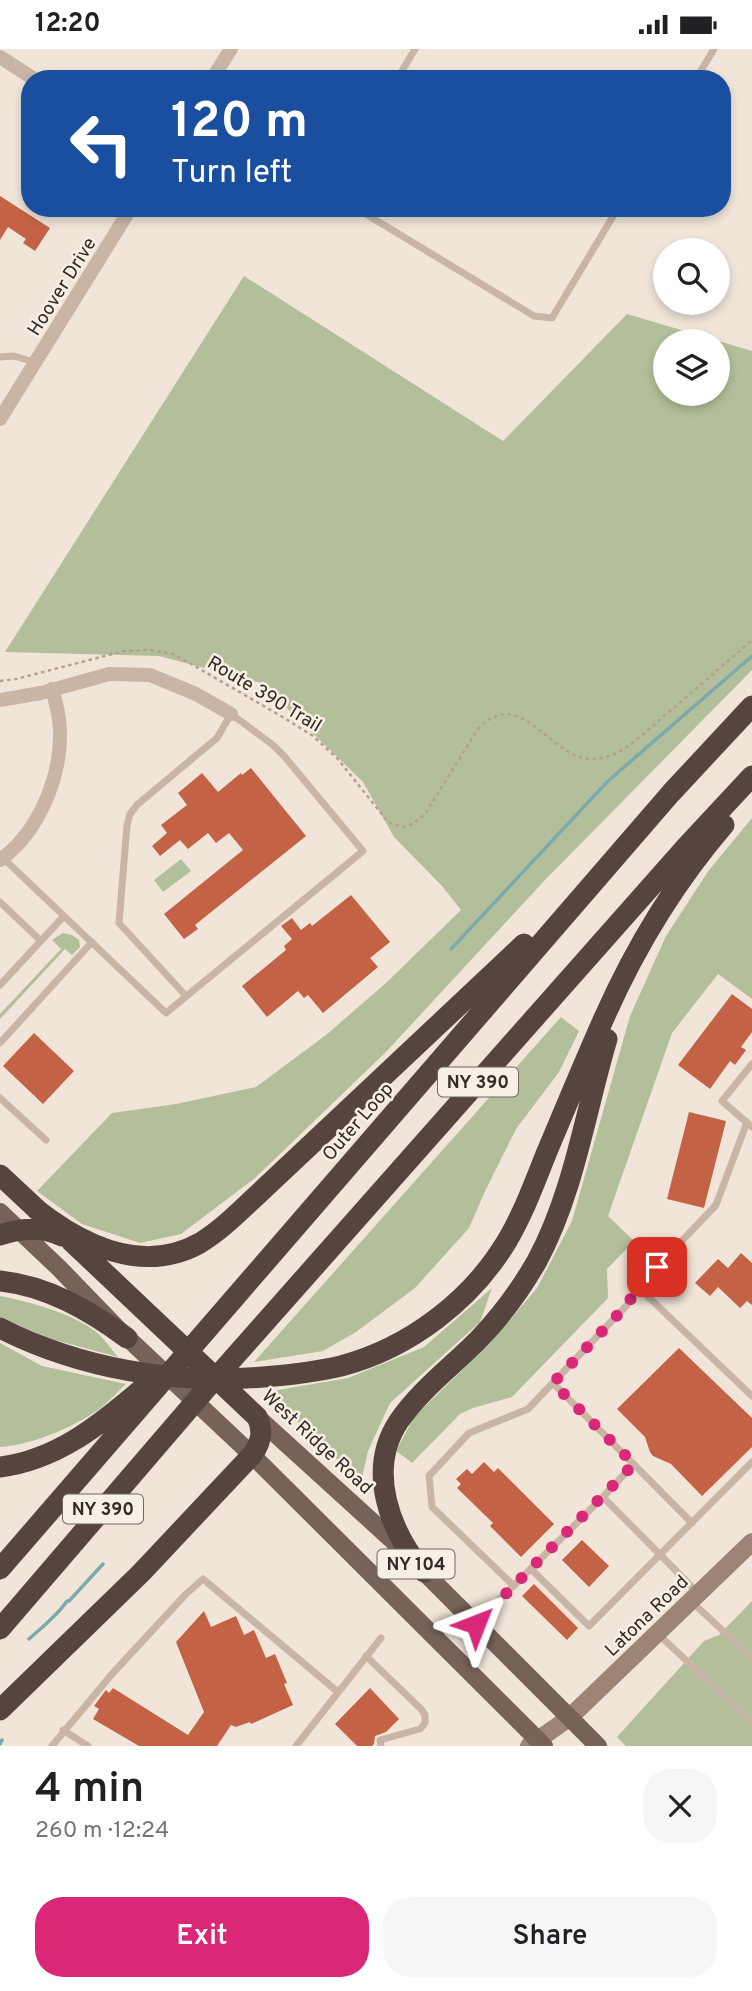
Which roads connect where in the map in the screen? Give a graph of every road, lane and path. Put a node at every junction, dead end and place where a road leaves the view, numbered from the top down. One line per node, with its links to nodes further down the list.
1 (231, 49): 5 (street)
2 (415, 49): 6 (lane)
3 (714, 49): 7 (lane)
4 (0, 57): 8 (street)
5 (218, 70)
6 (402, 70)
7 (701, 70)
8 (21, 71)
9 (125, 217): 13 (street, Hoover Drive)
10 (371, 217): 11 (lane)
11 (613, 217)
12 (0, 357): 13 (lane)
13 (35, 363): 14 (street, Hoover Drive)
14 (0, 419)
15 (752, 640): 16 (path, Route 390 Trail)
16 (0, 681)
17 (52, 689): 18 (street); 20 (street); 24 (street)
18 (0, 700)
19 (752, 706): 23 (highway, Outer Loop / NY 390)
20 (231, 714): 31 (lane); 31 (lane)
21 (752, 776): 64 (highway, NY 390)
22 (752, 792): 29 (highway)
23 (626, 845): 38 (highway); 44 (highway, Outer Loop / NY 390)
24 (2, 859): 26 (lane)
25 (0, 902): 27 (lane)
26 (64, 916): 27 (lane); 28 (lane)
27 (41, 941): 30 (lane)
28 (92, 942): 31 (lane); 32 (lane)
29 (643, 942): 45 (highway); 60 (highway)
30 (0, 985)
31 (186, 996)
32 (0, 1043)
33 (752, 1064): 35 (lane)
34 (0, 1098): 36 (lane)
35 (749, 1124): 43 (lane)
36 (46, 1140)
37 (0, 1175): 38 (highway, West Ridge Road / NY 104)
38 (36, 1209): 41 (highway, West Ridge Road / NY 104)
39 (0, 1213): 40 (main road, NY 104)
40 (9, 1232): 41 (highway); 46 (main road, NY 104)
41 (68, 1238): 49 (highway, West Ridge Road / NY 104)
42 (0, 1281): 46 (highway)
43 (638, 1287): 47 (lane); 48 (lane)
44 (210, 1324): 53 (highway); 58 (highway, Outer Loop / NY 390)
45 (0, 1328)
46 (127, 1338): 50 (main road, NY 104)
47 (553, 1383): 52 (lane); 61 (lane)
48 (752, 1396)
49 (257, 1416): 50 (highway); 60 (main road, West Ridge Road / NY 104)
50 (252, 1455): 70 (highway); 74 (main road, NY 104)
51 (752, 1462): 55 (lane)
52 (634, 1464): 54 (lane); 55 (lane)
53 (0, 1467)
54 (603, 1497): 57 (lane); 59 (lane)
55 (692, 1523): 57 (lane)
56 (752, 1542): 62 (street, Latona Road)
57 (660, 1556): 59 (lane); 62 (lane)
58 (0, 1569)
59 (531, 1569): 61 (lane)
60 (424, 1572): 63 (main road, West Ridge Road / NY 104)
61 (514, 1586): 63 (lane)
62 (695, 1597): 65 (street, Latona Road); 68 (lane)
63 (476, 1624): 71 (main road, West Ridge Road / NY 104)
64 (0, 1629)
65 (656, 1633): 71 (street, Latona Road); 72 (lane)
66 (381, 1638): 67 (lane)
67 (366, 1656): 69 (lane); 78 (lane)
68 (752, 1658)
69 (338, 1692): 73 (lane); 77 (lane)
70 (0, 1710)
71 (569, 1718): 74 (street, Latona Road); 79 (main road, West Ridge Road / NY 104)
72 (752, 1722)
73 (63, 1730): 75 (lane); 76 (lane)
74 (537, 1744)
75 (51, 1746)
76 (88, 1746)
77 (296, 1746)
78 (381, 1746)
79 (598, 1746)

